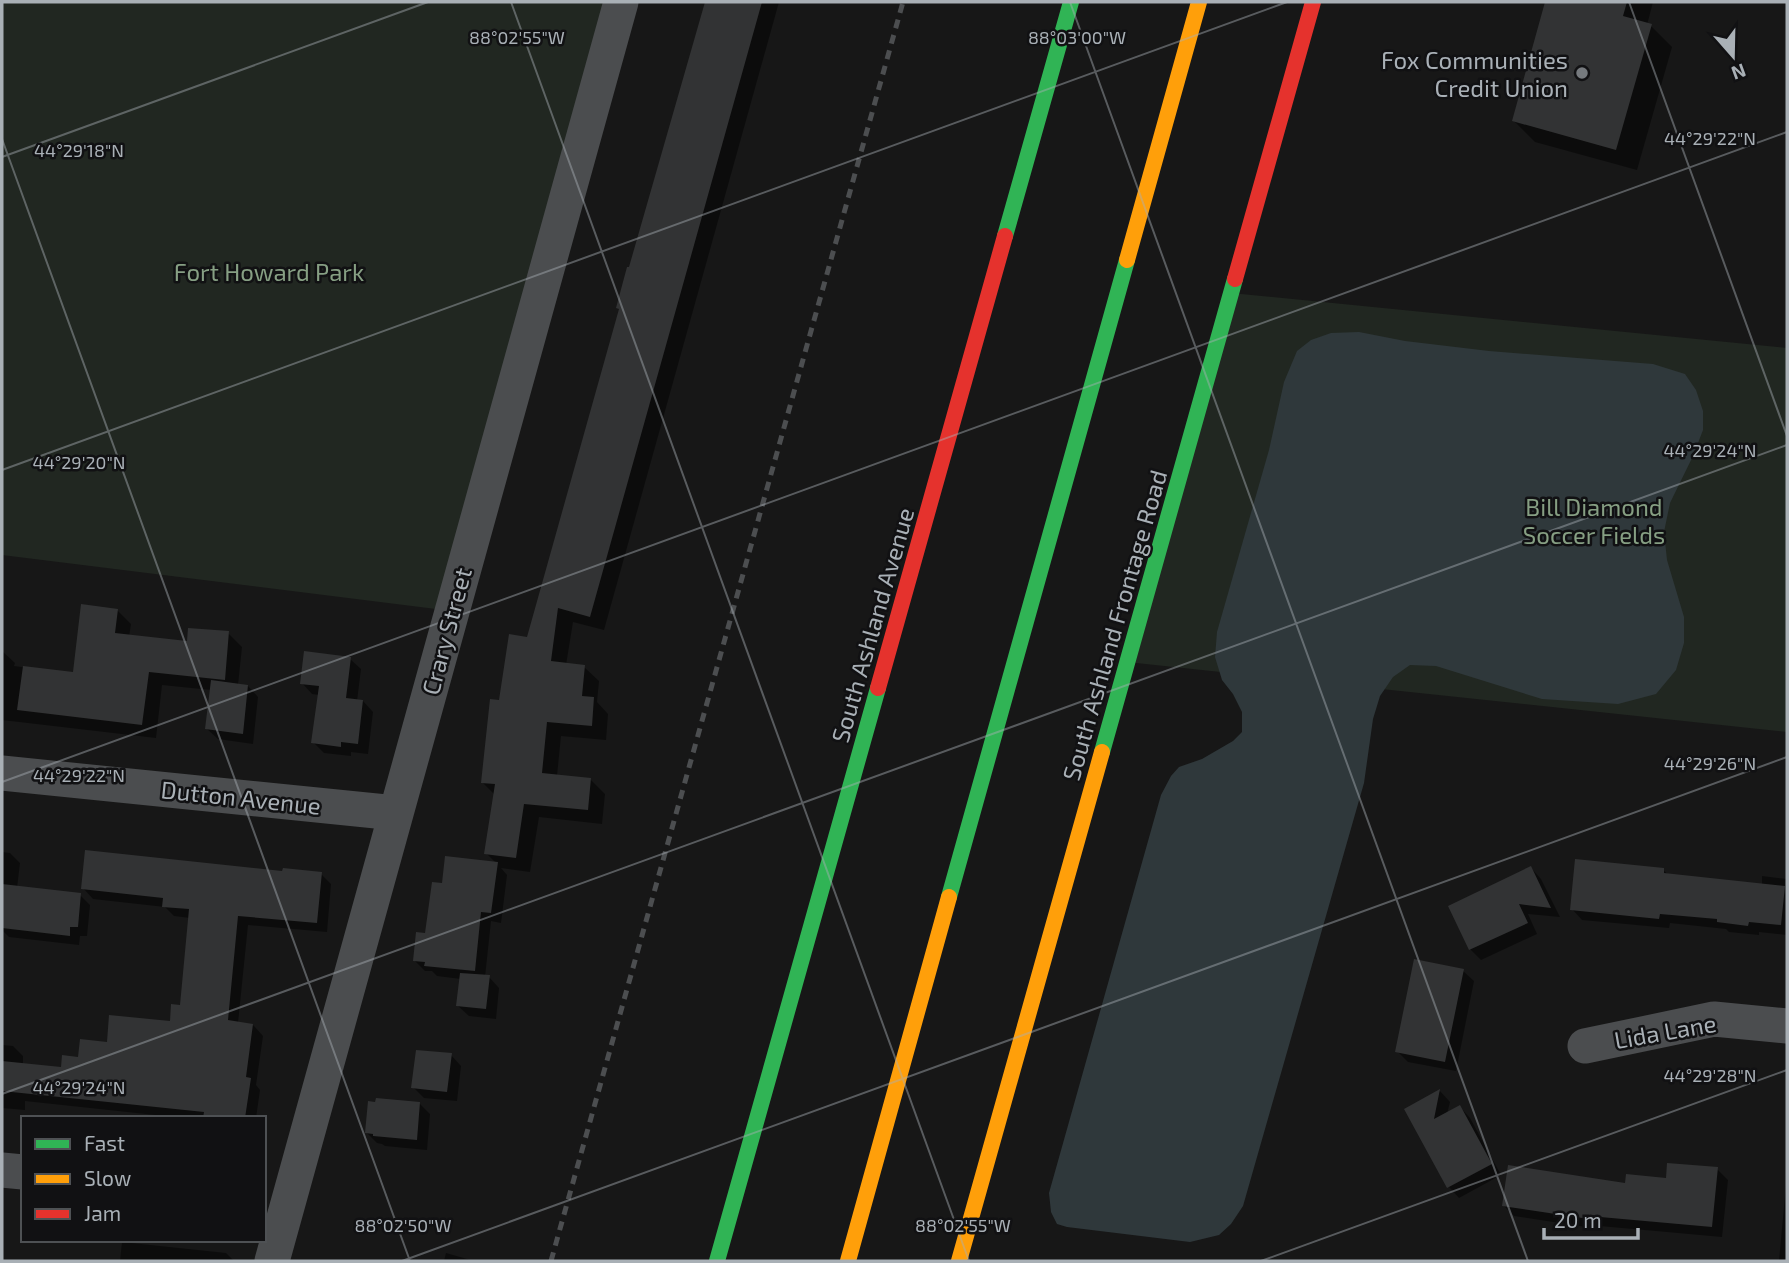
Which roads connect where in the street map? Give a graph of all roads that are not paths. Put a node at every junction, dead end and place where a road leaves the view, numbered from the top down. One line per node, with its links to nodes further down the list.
1 (621, 2): 6 (street, Crary Street)
2 (1072, 2): 13 (main road, South Ashland Avenue)
3 (1199, 2): 14 (main road)
4 (1313, 2): 15 (main road, South Ashland Frontage Road)
5 (2, 773): 6 (street, Dutton Avenue)
6 (396, 813): 11 (street, Crary Street)
7 (1787, 1026): 8 (street, Lida Lane)
8 (1585, 1046)
9 (2, 1170): 10 (street)
10 (21, 1172)
11 (277, 1198): 12 (street, Crary Street)
12 (272, 1261)
13 (717, 1261)
14 (848, 1261)
15 (959, 1261)

